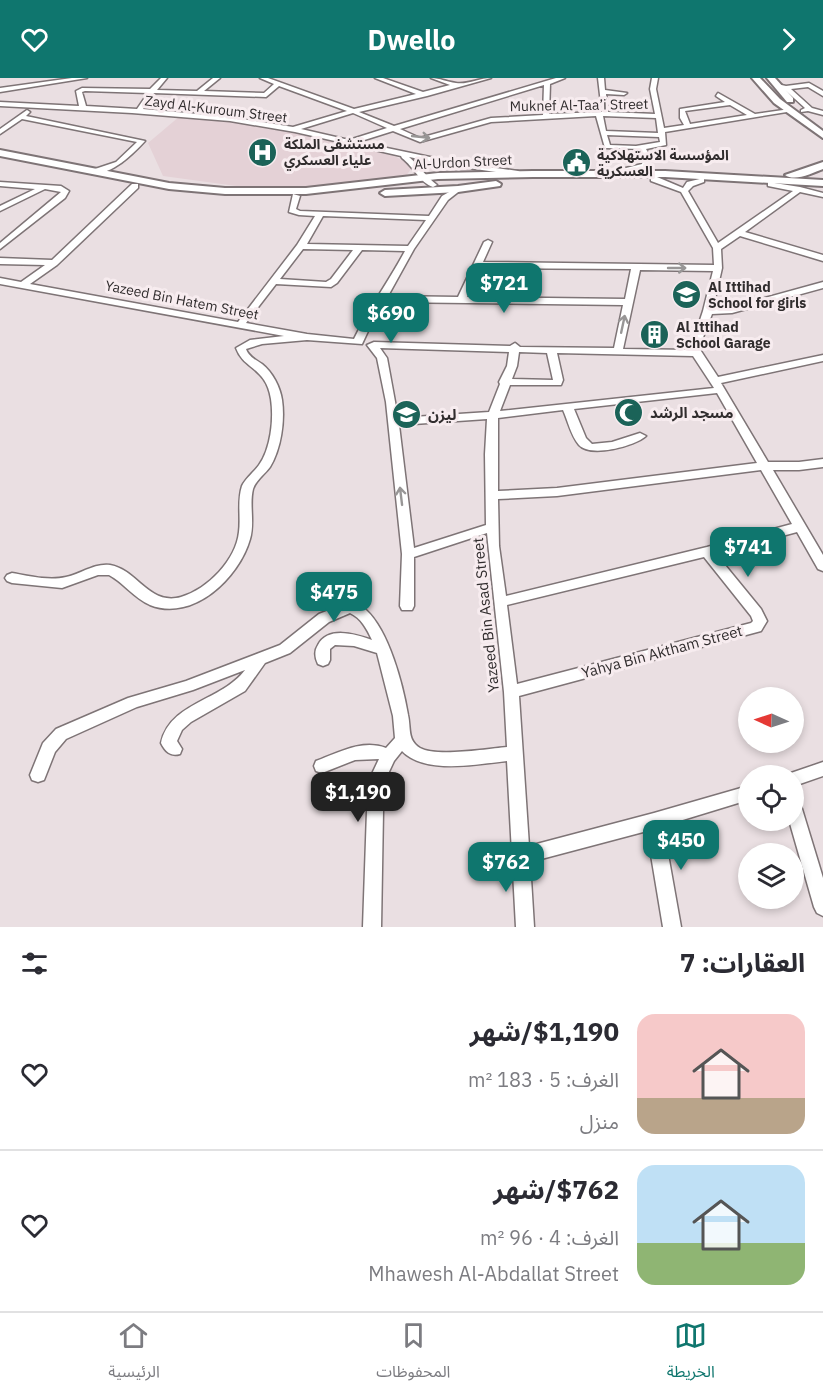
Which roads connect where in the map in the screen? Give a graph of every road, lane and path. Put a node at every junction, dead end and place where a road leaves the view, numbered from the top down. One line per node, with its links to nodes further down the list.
1 (29, 78): 13 (street)
2 (84, 78): 18 (street)
3 (164, 78): 19 (street)
4 (217, 78): 20 (street)
5 (263, 78): 15 (street, Muknef Al-Taa’i Street)
6 (381, 78): 25 (street)
7 (434, 78): 17 (street)
8 (488, 78): 17 (street)
9 (562, 78): 14 (street)
10 (601, 78): 21 (street)
11 (655, 78): 43 (street)
12 (756, 78): 36 (highway)
13 (0, 82)
14 (547, 82): 31 (street); 42 (street)
15 (278, 84): 24 (street); 35 (street, Muknef Al-Taa’i Street)
16 (778, 84): 23 (street); 33 (highway)
17 (458, 86): 25 (street)
18 (0, 90)
19 (152, 91): 20 (street); 32 (street); 34 (street)
20 (199, 92): 24 (street)
21 (604, 92): 22 (street); 39 (street)
22 (624, 93)
23 (823, 94)
24 (266, 95): 29 (street)
25 (426, 95): 35 (street)
26 (718, 95): 27 (street)
27 (730, 103): 44 (street); 50 (street)
28 (0, 104): 30 (street, Zayd Al-Kuroum Street)
29 (261, 104)
30 (35, 106): 32 (street, Zayd Al-Kuroum Street); 45 (street)
31 (460, 108): 37 (street); 46 (street)
32 (83, 109): 34 (street, Zayd Al-Kuroum Street)
33 (806, 110): 38 (street); 49 (highway)
34 (139, 111): 53 (street, Zayd Al-Kuroum Street)
35 (354, 111): 51 (street, Muknef Al-Taa’i Street); 53 (street)
36 (790, 111): 44 (street); 59 (highway)
37 (470, 112)
38 (823, 113)
39 (602, 114): 40 (street, Muknef Al-Taa’i Street); 42 (street, Muknef Al-Taa’i Street); 57 (street)
40 (627, 115): 43 (street, Muknef Al-Taa’i Street); 58 (street)
41 (481, 116): 47 (street)
42 (546, 116): 47 (street, Muknef Al-Taa’i Street)
43 (658, 116): 55 (street)
44 (753, 116): 50 (street)
45 (21, 117): 54 (street); 65 (street)
46 (420, 120): 48 (street); 51 (street)
47 (491, 120): 56 (street, Muknef Al-Taa’i Street)
48 (430, 124)
49 (823, 124)
50 (688, 126): 55 (street)
51 (393, 128): 56 (street, Muknef Al-Taa’i Street, one-way to 56); 60 (street)
52 (440, 128): 56 (street)
53 (292, 130): 60 (street, Zayd Al-Kuroum Street)
54 (0, 132)
55 (662, 132): 58 (street); 61 (street)
56 (450, 133)
57 (603, 134): 58 (street); 61 (street)
58 (633, 134): 61 (street)
59 (823, 135)
60 (348, 143): 62 (street, Zayd Al-Kuroum Street)
61 (639, 148): 69 (street)
62 (392, 152): 67 (street, Zayd Al-Kuroum Street); 70 (street, Zayd Al-Kuroum Street)
63 (0, 153): 68 (highway, Al-Urdon Street)
64 (0, 159): 81 (highway, Al-Urdon Street)
65 (118, 163): 68 (street); 71 (street)
66 (823, 165): 74 (highway)
67 (417, 166): 72 (street); 77 (highway)
68 (95, 171): 71 (highway, Al-Urdon Street)
69 (616, 173): 70 (highway, Al-Urdon Street); 74 (highway, Al-Urdon Street)
70 (533, 174): 73 (highway, Al-Urdon Street)
71 (121, 177): 77 (highway, Al-Urdon Street)
72 (422, 178): 73 (highway, Al-Urdon Street); 77 (highway, Al-Urdon Street); 83 (street)
73 (514, 178): 75 (highway, Al-Urdon Street); 83 (highway); 85 (highway, Al-Urdon Street)
74 (752, 178): 78 (highway, Al-Urdon Street)
75 (654, 179): 76 (highway, Al-Urdon Street); 87 (street)
76 (701, 180): 80 (highway, Al-Urdon Street); 87 (street)
77 (401, 181): 88 (highway)
78 (823, 183)
79 (0, 184): 82 (street)
80 (771, 184): 84 (highway, Al-Urdon Street); 86 (street)
81 (135, 186): 90 (highway, Al-Urdon Street); 104 (street)
82 (44, 187): 92 (street); 98 (street)
83 (434, 188): 85 (highway, Al-Urdon Street); 88 (highway, Al-Urdon Street); 91 (street)
84 (823, 188)
85 (458, 189): 91 (street)
86 (800, 189): 89 (street); 95 (street)
87 (684, 191): 100 (street)
88 (406, 192): 90 (highway, Al-Urdon Street)
89 (823, 195)
90 (296, 196): 93 (street)
91 (446, 198): 94 (street)
92 (0, 209)
93 (320, 214): 94 (street); 97 (street)
94 (431, 218): 101 (street)
95 (739, 232): 100 (street); 102 (street)
96 (488, 242): 105 (street)
97 (301, 246): 99 (street); 109 (street)
98 (0, 247)
99 (359, 248): 101 (street); 109 (street)
100 (717, 248): 107 (street)
101 (410, 249): 112 (street)
102 (823, 258)
103 (0, 261): 104 (street)
104 (54, 263): 110 (street)
105 (479, 265): 106 (street); 113 (street)
106 (636, 268): 107 (street, one-way to 107); 114 (street)
107 (718, 268): 115 (street)
108 (0, 281): 110 (street, Yazeed Bin Hatem Street)
109 (274, 281): 116 (street)
110 (24, 284): 116 (street, Yazeed Bin Hatem Street)
111 (823, 285): 115 (street)
112 (382, 299): 113 (street); 118 (street)
113 (461, 300): 114 (street)
114 (627, 302): 120 (street, one-way to 114)
115 (708, 311): 122 (street)
116 (240, 325): 117 (street, Yazeed Bin Hatem Street)
117 (307, 337): 118 (street, Yazeed Bin Hatem Street); 138 (street)
118 (368, 339): 119 (street, Yazeed Bin Hatem Street); 128 (street)
119 (511, 348): 120 (street, Yazeed Bin Hatem Street); 121 (street, Yazeed Bin Hatem Street); 124 (street, Yazeed Bin Asad Street)
120 (618, 349): 121 (street, Yazeed Bin Hatem Street); 122 (street, Yazeed Bin Hatem Street)
121 (551, 350): 124 (street)
122 (695, 350): 125 (street)
123 (823, 358): 125 (street)
124 (506, 377): 127 (street, Yazeed Bin Asad Street)
125 (718, 386): 126 (street); 131 (street)
126 (567, 406): 127 (street); 129 (street)
127 (493, 415): 128 (street); 132 (street, Yazeed Bin Asad Street)
128 (393, 422): 136 (street, one-way to 128)
129 (640, 436)
130 (823, 463): 131 (street)
131 (765, 466): 132 (street); 134 (street)
132 (493, 495): 133 (street, Yazeed Bin Asad Street)
133 (493, 527): 136 (street); 139 (street, Yazeed Bin Asad Street)
134 (798, 527): 135 (street); 137 (street)
135 (707, 552): 139 (street); 144 (street, Yahya Bin Aktham Street)
136 (408, 555): 140 (street)
137 (823, 566)
138 (12, 578)
139 (500, 602): 144 (street, Yazeed Bin Asad Street)
140 (406, 606)
141 (381, 649): 142 (street); 143 (street); 145 (street)
142 (259, 660): 146 (street); 151 (street)
143 (323, 660)
144 (511, 692): 147 (street, Yazeed Bin Asad Street)
145 (403, 740): 147 (street); 148 (street)
146 (174, 749)
147 (516, 753): 156 (street, Yazeed Bin Asad Street)
148 (388, 756): 149 (street); 158 (street)
149 (322, 766)
150 (823, 769): 152 (street)
151 (38, 775)
152 (804, 775)
153 (738, 795): 154 (street)
154 (654, 821): 156 (street); 160 (street)
155 (801, 831): 157 (street)
156 (521, 856): 159 (street, Yazeed Bin Asad Street)
157 (823, 907)
158 (372, 927)
159 (525, 927)
160 (672, 927)

